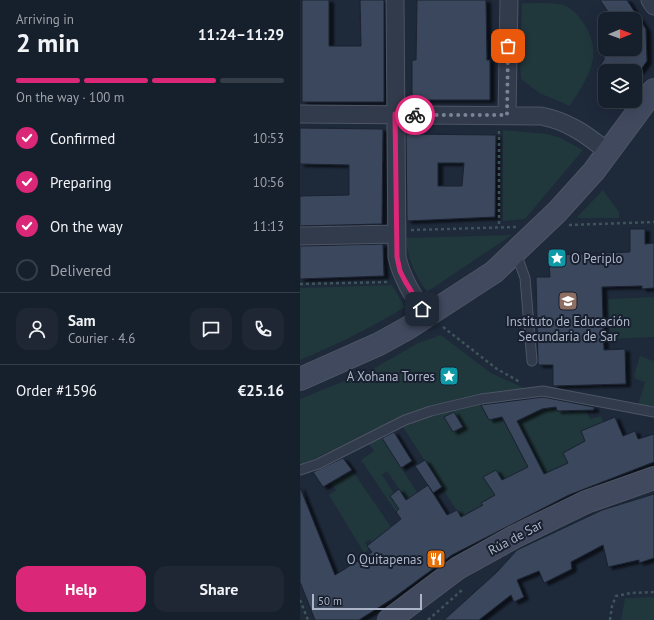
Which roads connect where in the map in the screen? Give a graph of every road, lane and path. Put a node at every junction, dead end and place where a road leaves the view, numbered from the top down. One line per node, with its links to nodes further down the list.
1 (395, 0): 7 (street)
2 (509, 0): 8 (street)
3 (650, 0): 4 (street)
4 (654, 6)
5 (654, 90): 9 (street)
6 (300, 114): 7 (street)
7 (395, 114): 8 (street); 14 (street)
8 (503, 121): 9 (street); 12 (path)
9 (608, 152): 16 (street)
10 (654, 222): 11 (path)
11 (565, 225)
12 (499, 227): 13 (path); 14 (path)
13 (522, 227)
14 (403, 232): 15 (street); 19 (street)
15 (300, 236)
16 (515, 251): 19 (street); 20 (lane)
17 (396, 282): 18 (path)
18 (300, 284)
19 (433, 321): 21 (street); 22 (path)
20 (532, 361)
21 (300, 379)
22 (543, 391): 23 (lane); 24 (lane)
23 (654, 412)
24 (300, 470)
25 (654, 478): 29 (street, Rúa de Sar)
26 (654, 592): 30 (path)
27 (300, 600): 28 (path)
28 (308, 620)
29 (390, 620)
30 (610, 620)

